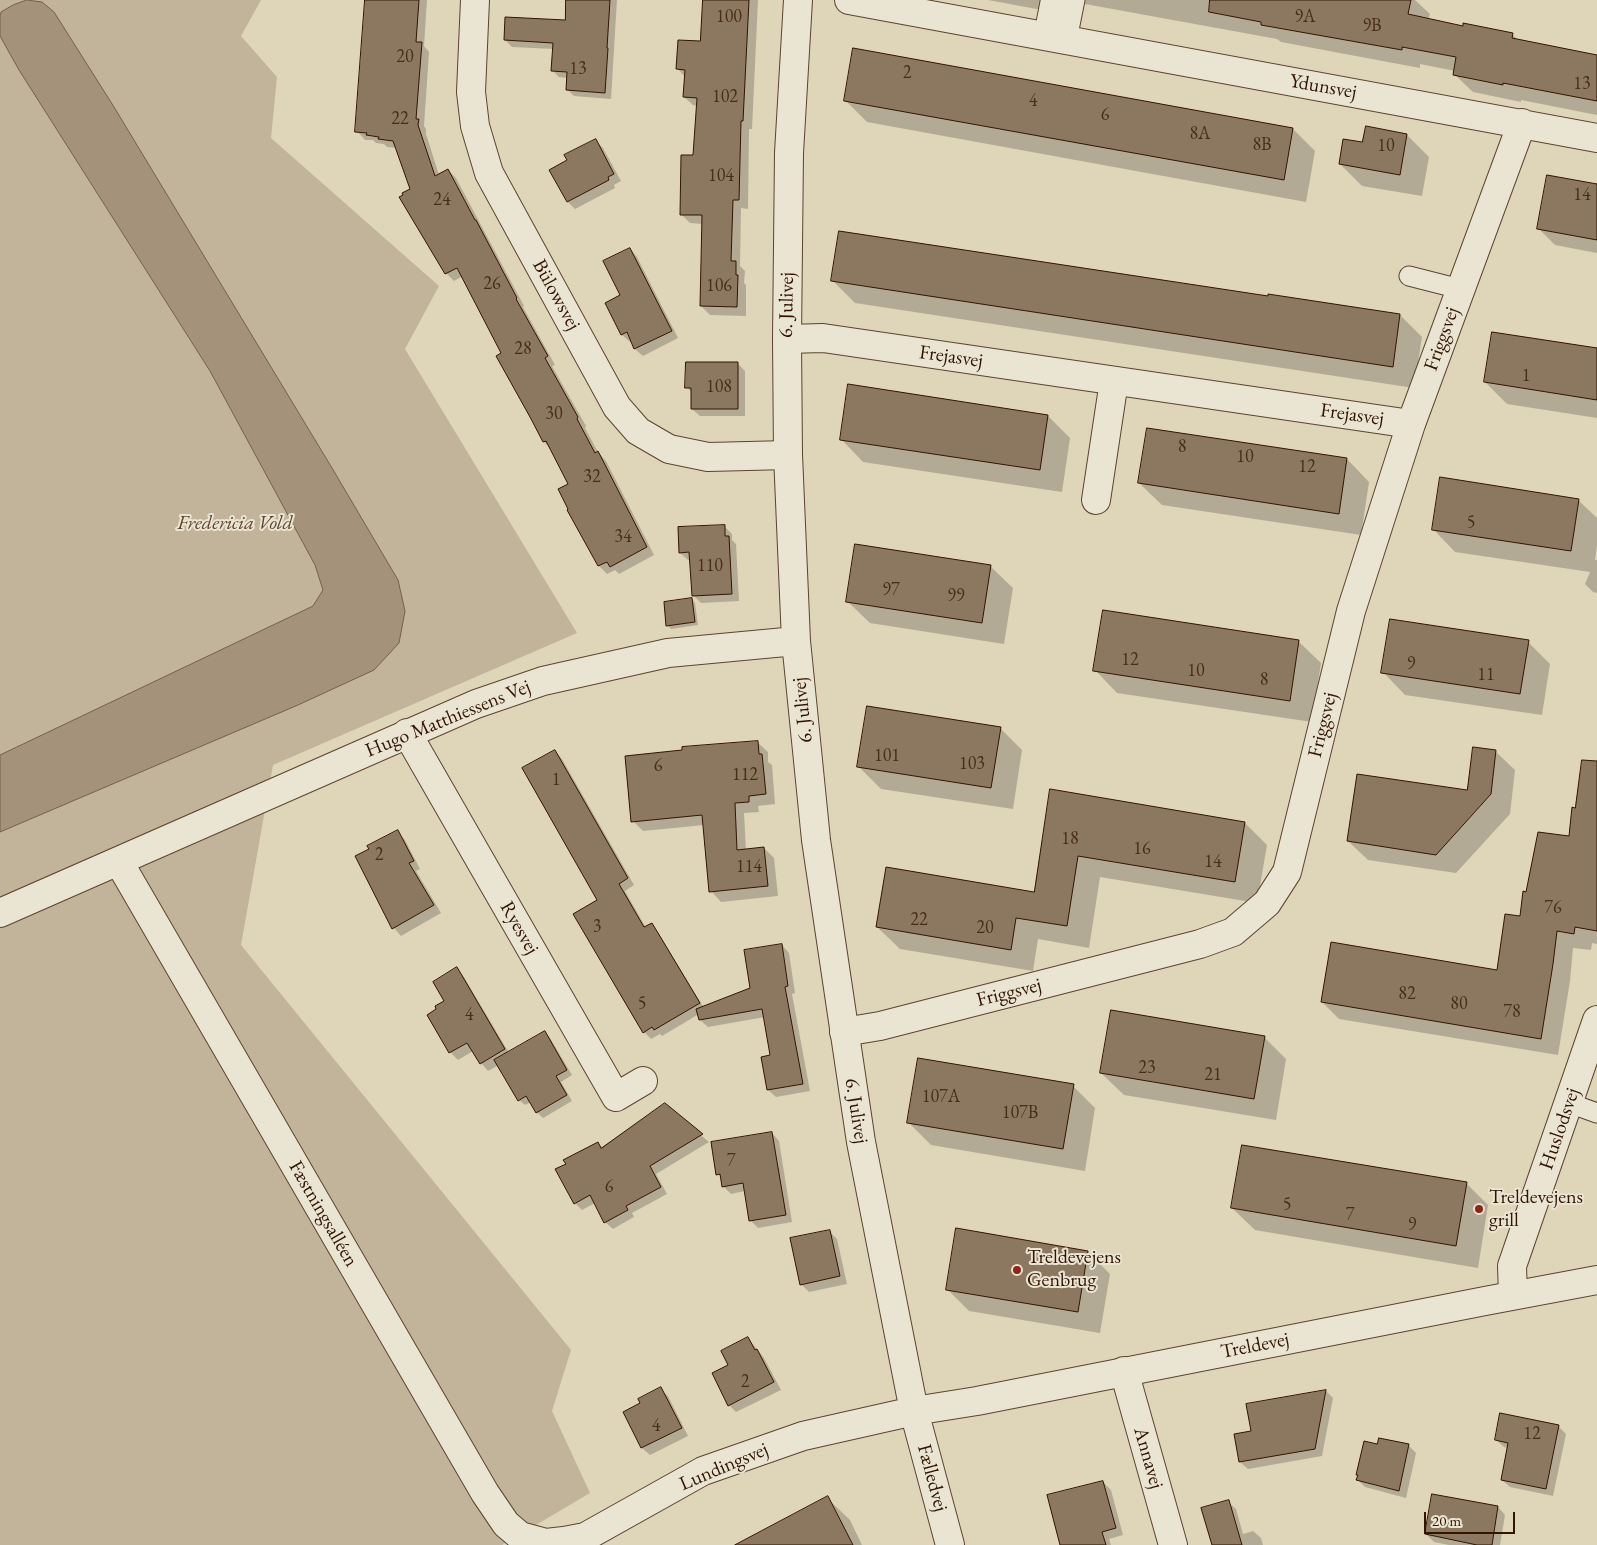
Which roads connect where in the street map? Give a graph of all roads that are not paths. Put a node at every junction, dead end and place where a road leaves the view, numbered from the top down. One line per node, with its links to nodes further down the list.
1 (475, 0): 14 (street, Bülowsvej)
2 (798, 0): 11 (street, 6. Julivej)
3 (849, 0): 6 (street, Ydunsvej)
4 (1055, 0): 6 (street)
5 (1075, 0): 6 (lane)
6 (1058, 38): 7 (street, Ydunsvej)
7 (1522, 123): 8 (street, Ydunsvej); 10 (street, Friggsvej)
8 (1597, 138)
9 (1409, 276): 10 (lane)
10 (1460, 289): 13 (street, Friggsvej)
11 (787, 339): 12 (street, Frejasvej); 14 (street, 6. Julivej)
12 (1114, 381): 13 (street, Frejasvej); 15 (street)
13 (1411, 424): 21 (street, Friggsvej)
14 (788, 455): 16 (street, 6. Julivej)
15 (1096, 500)
16 (796, 641): 17 (street, Hugo Matthiessens Vej); 21 (street, 6. Julivej)
17 (407, 733): 18 (street, Hugo Matthiessens Vej); 22 (street, Ryesvej)
18 (119, 862): 19 (street, Hugo Matthiessens Vej); 29 (street, Fæstningsalléen)
19 (0, 913)
20 (1597, 1020): 23 (street, Huslodsvej)
21 (844, 1032): 28 (street, 6. Julivej)
22 (643, 1081)
23 (1569, 1103): 24 (lane); 26 (street, Huslodsvej)
24 (1597, 1113)
25 (1597, 1280): 26 (street, Treldevej)
26 (1513, 1295): 27 (street, Treldevej)
27 (1124, 1371): 28 (street, Treldevej); 31 (street, Annavej)
28 (914, 1412): 29 (street, Lundingsvej); 30 (street, Fælledvej)
29 (545, 1544)
30 (950, 1545)
31 (1173, 1545)

